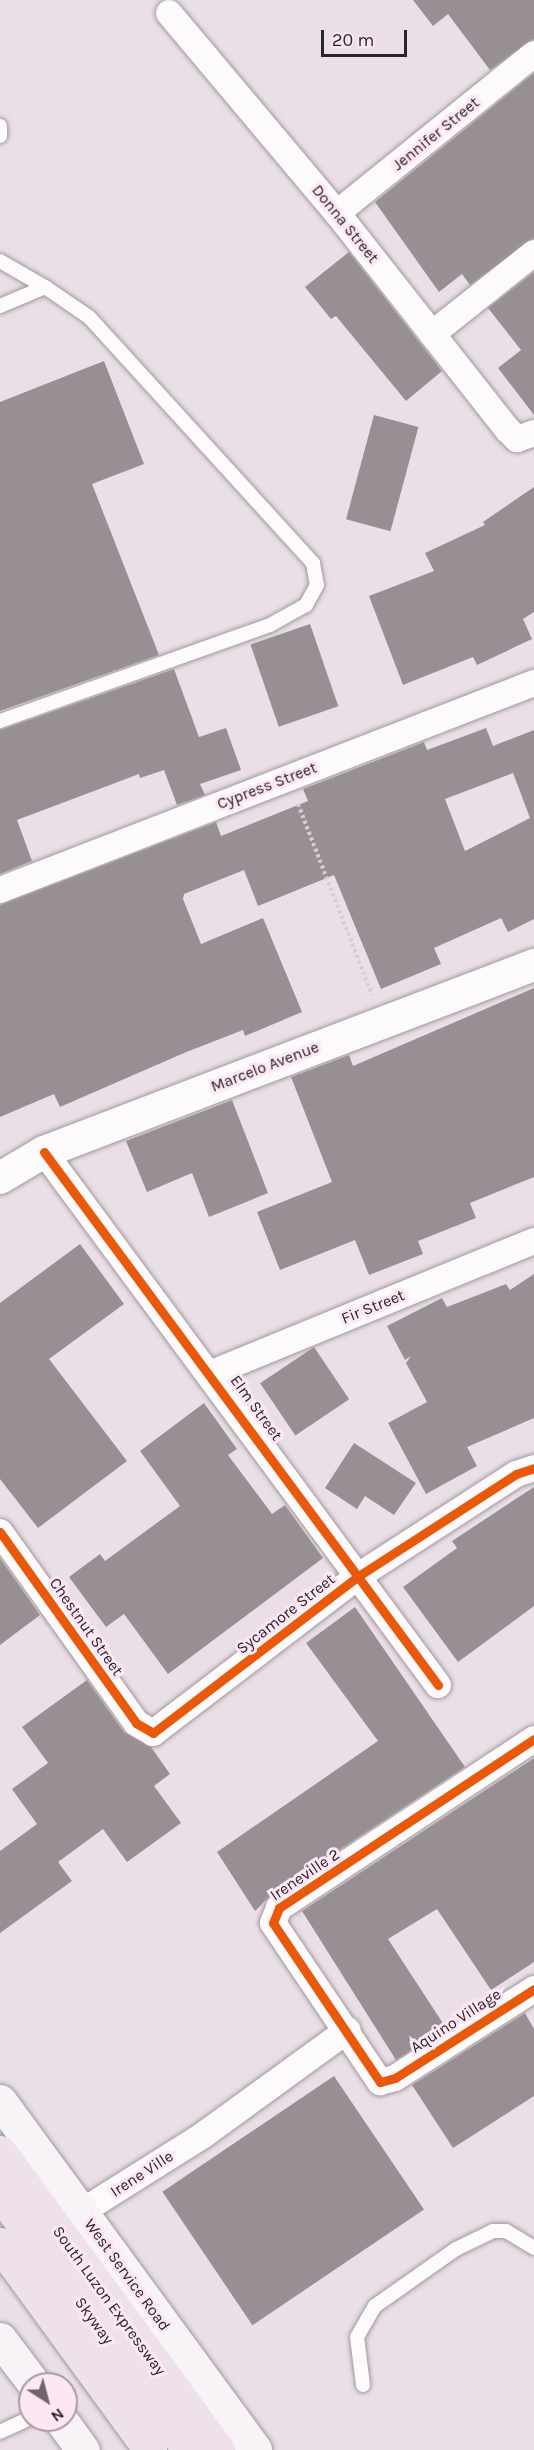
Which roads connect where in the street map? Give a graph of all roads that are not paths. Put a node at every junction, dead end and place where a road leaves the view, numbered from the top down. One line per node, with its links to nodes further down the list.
1 (169, 13): 5 (street, Donna Street)
2 (534, 54): 5 (street, Jennifer Street)
3 (0, 126): 4 (lane)
4 (0, 136)
5 (337, 213): 10 (street, Donna Street)
6 (534, 253): 10 (street)
7 (0, 261): 8 (lane)
8 (45, 287): 9 (lane); 13 (lane)
9 (0, 306)
10 (432, 334): 11 (street, Donna Street)
11 (526, 436)
12 (534, 684): 14 (street, Cypress Street)
13 (0, 721)
14 (0, 890)
15 (534, 965): 16 (street, Marcelo Avenue)
16 (44, 1152): 17 (street, Marcelo Avenue); 19 (street, Elm Street)
17 (0, 1178)
18 (534, 1241): 19 (street, Fir Street)
19 (212, 1373): 22 (street, Elm Street)
20 (534, 1468): 22 (street, Sycamore Street)
21 (0, 1532): 24 (street, Chestnut Street)
22 (360, 1575): 23 (street, Elm Street); 24 (street, Sycamore Street)
23 (438, 1685)
24 (153, 1734)
25 (534, 1739): 27 (street, Ireneville 2)
26 (534, 1989): 28 (street, Aquino Village)
27 (348, 2030): 28 (street, Ireneville 2); 32 (street, Irene Ville)
28 (395, 2078)
29 (0, 2101): 32 (main road, West Service Road)
30 (0, 2152): 46 (highway, South Luzon Expressway)
31 (0, 2193): 45 (highway, Skyway)
32 (81, 2212): 47 (main road, West Service Road)
33 (0, 2244): 44 (highway, Skyway)
34 (534, 2248): 38 (lane)
35 (0, 2279): 43 (highway)
36 (0, 2339): 37 (main road)
37 (25, 2372)
38 (363, 2385)
39 (18, 2424): 40 (lane)
40 (0, 2432)
41 (70, 2432): 42 (main road)
42 (83, 2450)
43 (125, 2450)
44 (150, 2450)
45 (189, 2450)
46 (218, 2450)
47 (255, 2450)

